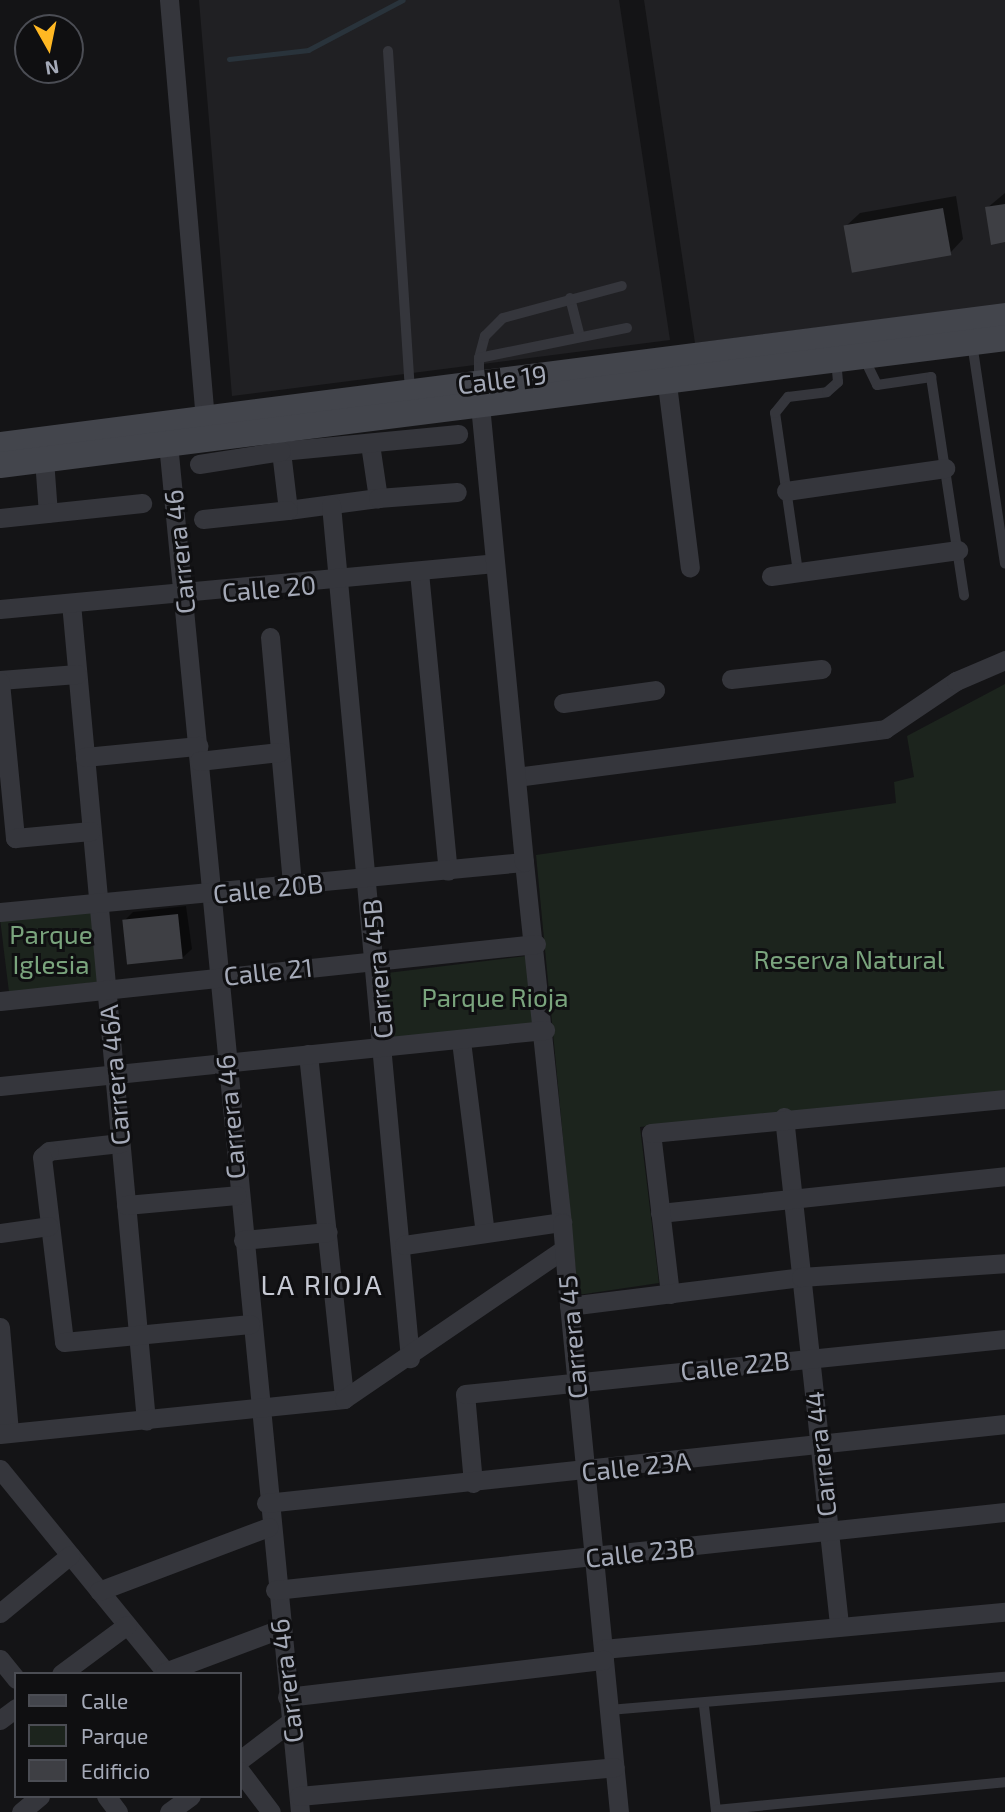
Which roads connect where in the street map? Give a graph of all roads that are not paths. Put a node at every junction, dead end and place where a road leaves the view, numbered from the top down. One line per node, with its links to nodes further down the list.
1 (169, 0): 14 (street)
2 (388, 51): 13 (lane)
3 (622, 286): 4 (lane)
4 (570, 298): 7 (lane); 12 (lane)
5 (1005, 316): 12 (main road, Calle 19)
6 (627, 328): 7 (lane)
7 (579, 337): 12 (lane)
8 (1005, 338): 9 (main road, Calle 19)
9 (972, 340): 10 (main road, Calle 19); 36 (lane)
10 (849, 354): 11 (main road, Calle 19); 24 (lane); 25 (lane)
11 (666, 376): 12 (main road, Calle 19); 37 (street)
12 (479, 381): 13 (main road, Calle 19); 17 (main road, Calle 19); 35 (street, Carrera 45)
13 (410, 390): 14 (main road, Calle 19)
14 (205, 426): 15 (main road, Calle 19); 17 (main road, Calle 19)
15 (166, 431): 19 (main road, Calle 19); 21 (main road, Calle 19); 42 (street, Carrera 46)
16 (458, 434): 18 (street)
17 (327, 435): 18 (street); 20 (street)
18 (370, 444): 27 (street)
19 (0, 445)
20 (281, 452): 22 (street); 30 (street)
21 (44, 459): 23 (main road, Calle 19); 31 (street)
22 (199, 464)
23 (0, 465)
24 (945, 468): 25 (street); 34 (lane)
25 (786, 491): 39 (lane)
26 (457, 492): 27 (street)
27 (378, 498): 29 (street)
28 (142, 503): 31 (street)
29 (331, 505): 30 (street); 41 (street, Carrera 45B)
30 (288, 510): 33 (street)
31 (48, 513): 32 (street)
32 (0, 518)
33 (203, 519)
34 (958, 551): 39 (street); 43 (lane)
35 (495, 563): 38 (street, Calle 20); 57 (street, Carrera 45)
36 (1005, 564)
37 (690, 568)
38 (419, 572): 41 (street, Calle 20); 60 (street)
39 (798, 572): 40 (street)
40 (771, 576)
41 (342, 581): 42 (street, Calle 20); 61 (street, Carrera 45B)
42 (184, 595): 44 (street, Calle 20); 55 (street, Carrera 46)
43 (964, 596)
44 (71, 603): 45 (street, Calle 20); 49 (street, Carrera 46A)
45 (0, 609)
46 (270, 637): 54 (street)
47 (1005, 660): 57 (street)
48 (821, 669): 50 (street)
49 (77, 674): 51 (street); 56 (street, Carrera 46A)
50 (731, 678)
51 (0, 681): 58 (street)
52 (655, 690): 53 (street)
53 (563, 703)
54 (279, 752): 55 (street); 62 (street)
55 (199, 753): 56 (street); 63 (street, Carrera 46)
56 (85, 757): 58 (street, Carrera 46A)
57 (516, 777): 59 (street, Carrera 45)
58 (92, 831): 64 (street, Carrera 46A)
59 (523, 857): 60 (street, Calle 20B); 66 (street, Carrera 45)
60 (448, 871): 61 (street, Calle 20B)
61 (369, 878): 62 (street, Calle 20B); 67 (street, Carrera 45B)
62 (292, 885): 63 (street, Calle 20B)
63 (212, 894): 64 (street, Calle 20B); 68 (street, Carrera 46)
64 (98, 904): 65 (street, Calle 20B); 69 (street, Carrera 46A)
65 (0, 912)
66 (536, 944): 67 (street, Calle 21); 71 (street, Carrera 45)
67 (377, 959): 68 (street, Calle 21); 73 (street, Carrera 45B)
68 (218, 976): 69 (street, Calle 21); 75 (street, Carrera 46)
69 (106, 988): 70 (street, Calle 21); 76 (street, Carrera 46A)
70 (0, 1002)
71 (545, 1030): 72 (street); 86 (street, Carrera 45)
72 (461, 1041): 73 (street); 90 (street)
73 (384, 1049): 74 (street); 92 (street, Carrera 45B)
74 (309, 1054): 75 (street); 88 (street)
75 (225, 1060): 76 (street); 82 (street, Carrera 46)
76 (114, 1073): 77 (street); 80 (street, Carrera 46A)
77 (0, 1086)
78 (1005, 1099): 79 (street)
79 (784, 1117): 83 (street, Carrera 44); 85 (street)
80 (120, 1143): 84 (street, Carrera 46A); 87 (street)
81 (1005, 1176): 83 (street)
82 (237, 1195): 84 (street); 91 (street, Carrera 46)
83 (793, 1198): 85 (street); 95 (street, Carrera 44)
84 (126, 1205): 100 (street, Carrera 46A)
85 (660, 1213): 96 (street)
86 (562, 1223): 90 (street); 97 (street, Carrera 45, bridge)
87 (49, 1226): 89 (street); 100 (street)
88 (328, 1232): 91 (street); 105 (street)
89 (0, 1233)
90 (485, 1233): 92 (street)
91 (243, 1240): 98 (street, Carrera 46)
92 (404, 1245): 103 (street, Carrera 45B)
93 (564, 1249): 103 (street)
94 (1005, 1263): 95 (street)
95 (801, 1277): 96 (street); 102 (street, Carrera 44)
96 (670, 1294): 97 (street)
97 (569, 1307): 104 (street, Carrera 45)
98 (250, 1324): 100 (street); 106 (street, Carrera 46)
99 (0, 1327): 109 (street)
100 (137, 1334): 107 (street, Carrera 46A)
101 (1005, 1339): 102 (street, Calle 22B)
102 (810, 1356): 104 (street, Calle 22B); 110 (street, Carrera 44)
103 (410, 1358): 105 (street)
104 (576, 1382): 112 (street, Carrera 45); 113 (street, Calle 22B)
105 (344, 1399): 106 (street)
106 (258, 1409): 107 (street); 114 (street, Carrera 46)
107 (146, 1421): 109 (street)
108 (1005, 1424): 110 (street, Calle 23A)
109 (4, 1433)
110 (819, 1445): 112 (street, Calle 23A); 117 (street, Carrera 44)
111 (0, 1468): 118 (street)
112 (585, 1472): 113 (street, Calle 23A); 119 (street, Carrera 45)
113 (473, 1483): 114 (street, Calle 23A)
114 (266, 1503): 116 (street, Carrera 46)
115 (1005, 1512): 117 (street, Calle 23B)
116 (268, 1527): 120 (street, Carrera 46); 121 (street)
117 (828, 1531): 119 (street, Calle 23B); 124 (street, Carrera 44)
118 (70, 1555): 121 (street); 123 (street)
119 (594, 1557): 120 (street, Calle 23B); 127 (street, Carrera 45)
120 (275, 1590): 126 (street, Carrera 46)
121 (99, 1591): 125 (street)
122 (1005, 1612): 124 (street)
123 (0, 1613)
124 (839, 1624): 127 (street)
125 (127, 1625): 129 (street); 130 (street)
126 (280, 1629): 131 (street); 134 (street, Carrera 46)
127 (604, 1655): 134 (street); 137 (street, Carrera 45)
128 (0, 1659): 132 (street)
129 (64, 1672)
130 (165, 1672)
131 (169, 1672)
132 (14, 1676)
133 (1005, 1677): 135 (lane)
134 (288, 1697): 139 (street, Carrera 46)
135 (704, 1706): 137 (lane); 147 (lane)
136 (14, 1709): 138 (street)
137 (609, 1710): 141 (street, Carrera 45)
138 (0, 1720)
139 (290, 1722): 140 (street); 146 (street, Carrera 46)
140 (242, 1758)
141 (615, 1767): 146 (street); 151 (street, Carrera 45)
142 (242, 1774): 150 (street)
143 (1005, 1782): 147 (lane)
144 (38, 1798): 148 (street)
145 (188, 1798): 149 (street)
146 (299, 1804)
147 (716, 1811)
148 (21, 1812)
149 (169, 1812)
150 (271, 1812)
151 (620, 1812)

